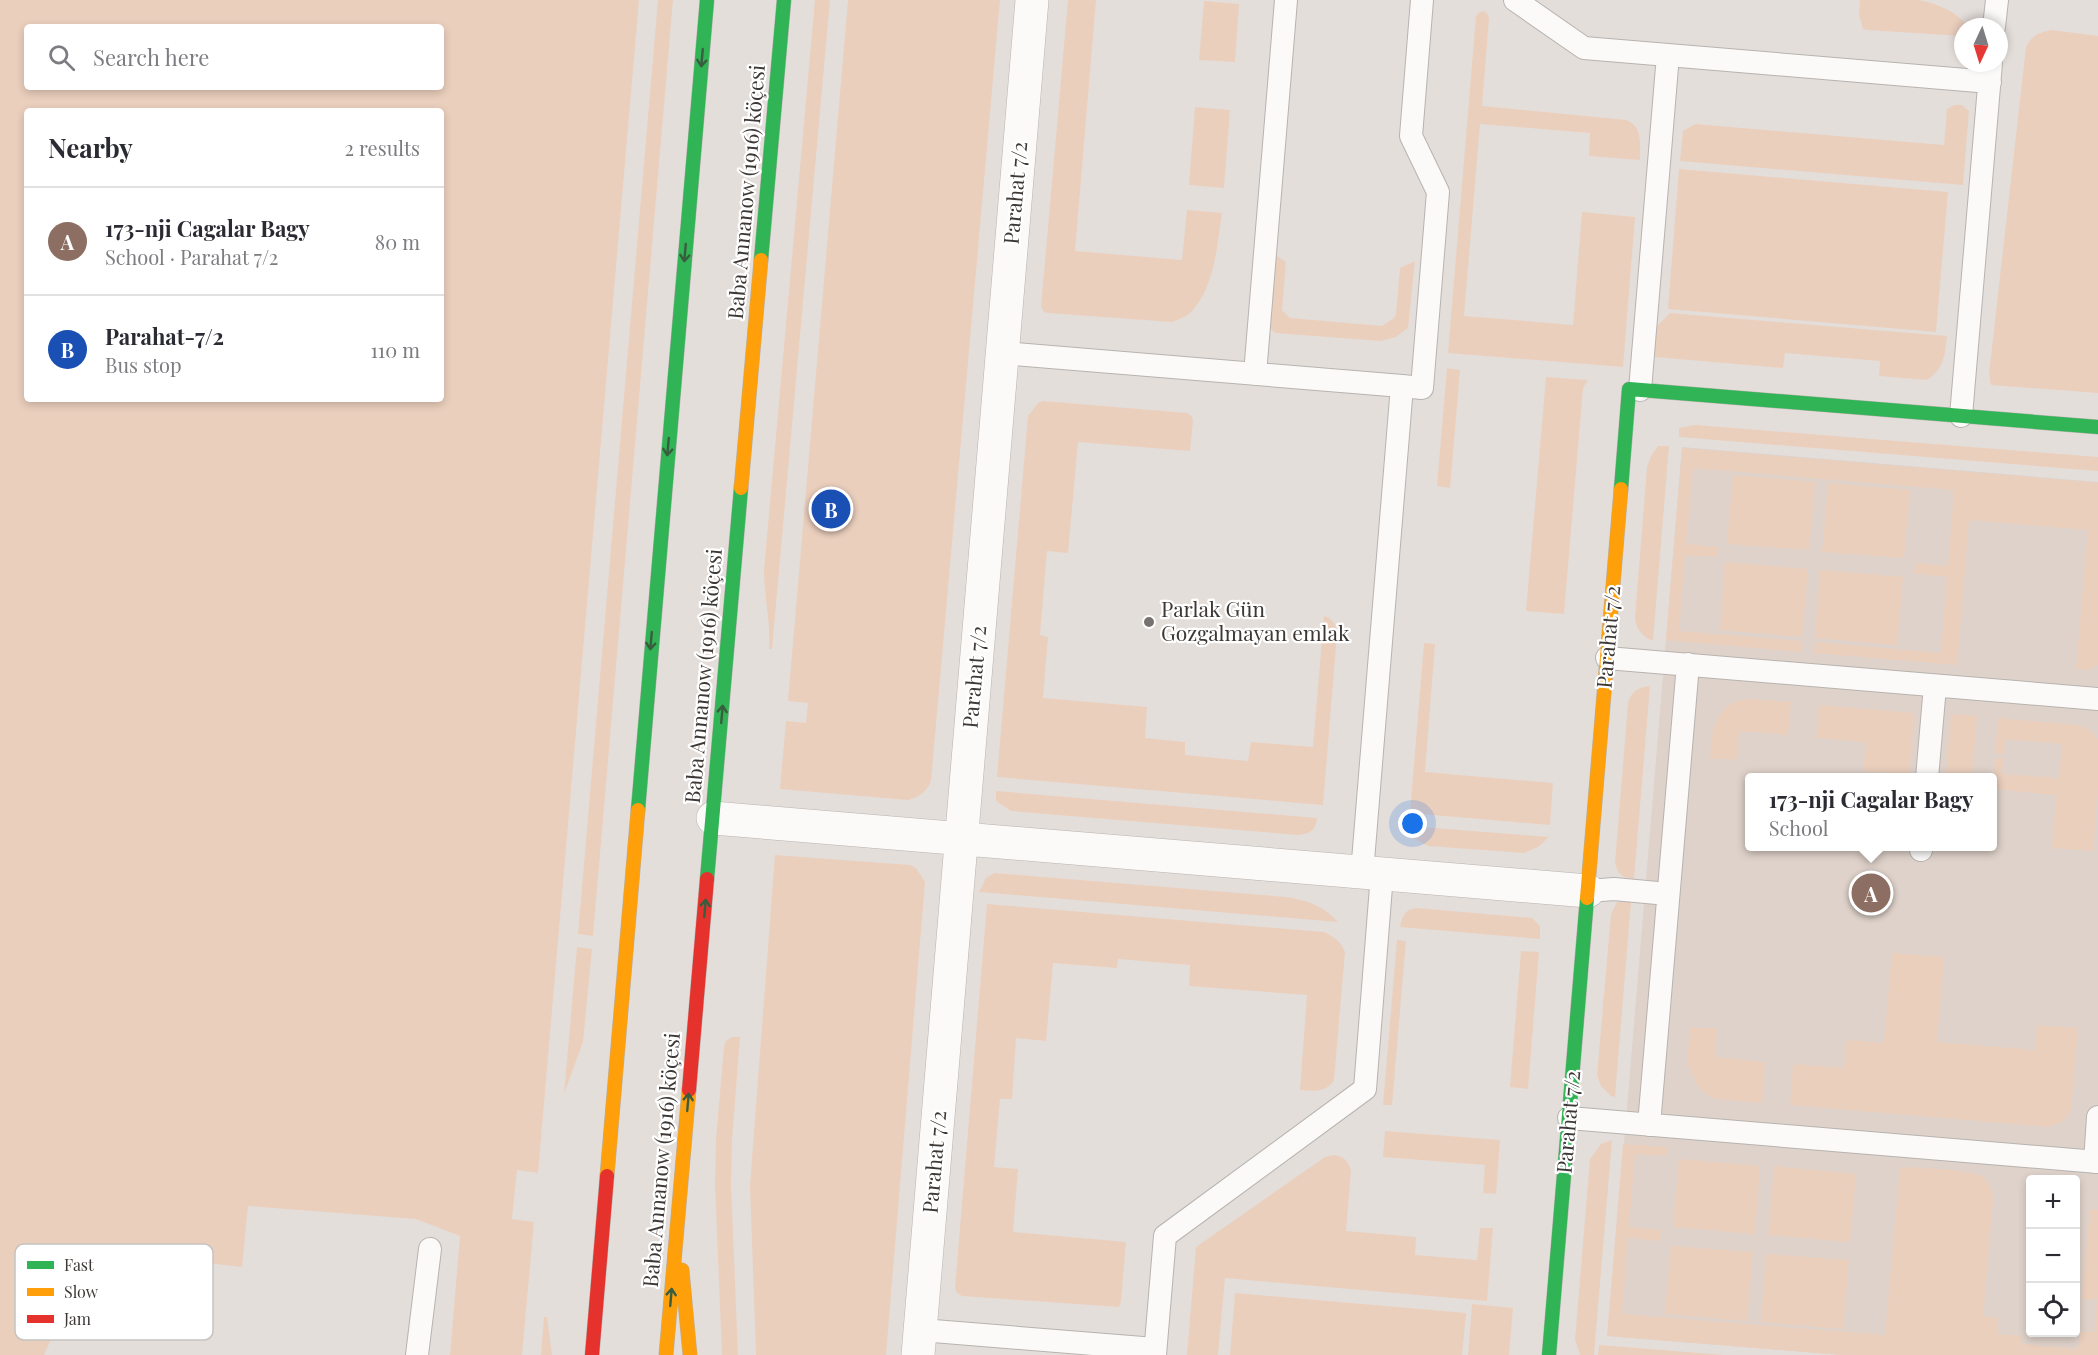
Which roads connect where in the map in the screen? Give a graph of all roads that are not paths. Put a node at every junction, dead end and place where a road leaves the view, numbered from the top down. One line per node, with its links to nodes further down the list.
1 (707, 0): 37 (main road, one-way to 37)
2 (784, 0): 23 (main road, Baba Annanow (1916) köçesi, one-way to 2)
3 (1032, 0): 12 (street, Parahat 7/2)
4 (1286, 0): 13 (lane)
5 (1422, 0): 14 (lane)
6 (1515, 0): 9 (lane)
7 (1997, 0): 8 (lane)
8 (1995, 18)
9 (1668, 55): 10 (lane); 15 (lane)
10 (1954, 70)
11 (1991, 72): 16 (lane)
12 (1002, 353): 13 (lane); 24 (street, Parahat 7/2)
13 (1255, 374): 14 (lane)
14 (1402, 386): 25 (lane)
15 (1640, 390): 16 (main road); 18 (main road, Parahat 7/2)
16 (1961, 416): 17 (main road)
17 (2098, 427)
18 (1607, 658): 19 (lane); 26 (main road, Parahat 7/2)
19 (1688, 664): 20 (lane); 27 (lane)
20 (1935, 686): 21 (lane); 22 (lane)
21 (2098, 699)
22 (1927, 773)
23 (713, 818): 24 (street); 32 (main road, Baba Annanow (1916) köçesi, one-way to 23)
24 (962, 839): 25 (street); 34 (street, Parahat 7/2)
25 (1372, 874): 26 (street); 35 (lane)
26 (1588, 891): 27 (lane); 29 (main road, Parahat 7/2)
27 (1668, 894): 30 (lane)
28 (2098, 1117): 31 (lane)
29 (1569, 1118): 30 (lane); 40 (main road, Parahat 7/2)
30 (1649, 1125): 31 (lane)
31 (2096, 1162)
32 (678, 1217): 38 (main road, Baba Annanow (1916) köçesi, one-way to 32); 39 (main road)
33 (430, 1249): 36 (lane)
34 (920, 1342): 35 (lane)
35 (1155, 1352)
36 (417, 1355)
37 (592, 1355)
38 (666, 1355)
39 (690, 1355)
40 (1549, 1355)

